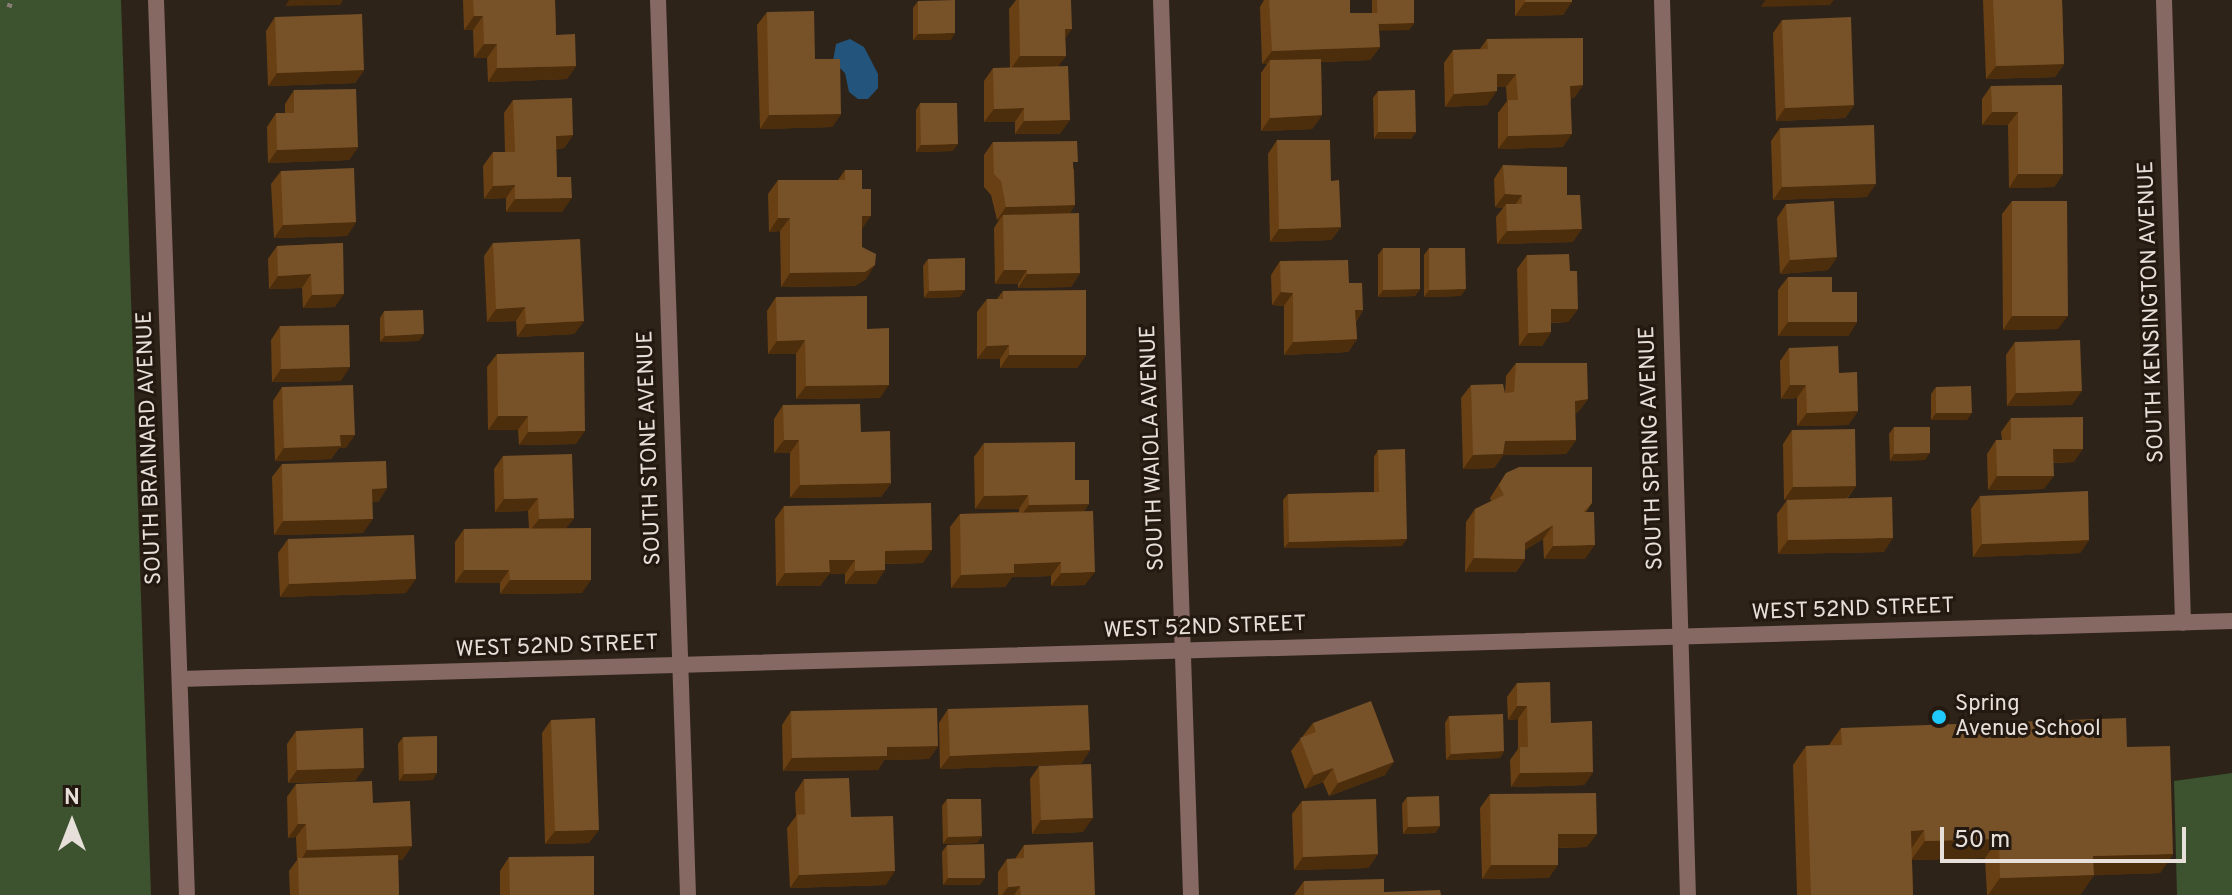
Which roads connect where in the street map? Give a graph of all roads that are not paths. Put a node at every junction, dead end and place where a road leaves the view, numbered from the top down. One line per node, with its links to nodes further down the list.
1 (156, 0): 11 (street, SOUTH BRAINARD AVENUE)
2 (658, 0): 10 (street, SOUTH STONE AVENUE)
3 (1161, 0): 9 (street, SOUTH WAIOLA AVENUE)
4 (1662, 0): 8 (street, SOUTH SPRING AVENUE)
5 (2164, 0): 7 (street, SOUTH KENSINGTON AVENUE)
6 (2232, 621): 7 (street, WEST 52ND STREET)
7 (2183, 623): 8 (street, WEST 52ND STREET)
8 (1679, 637): 9 (street, WEST 52ND STREET); 15 (street, SOUTH SPRING AVENUE)
9 (1182, 651): 10 (street, WEST 52ND STREET); 14 (street, SOUTH WAIOLA AVENUE)
10 (679, 665): 11 (street, WEST 52ND STREET); 13 (street, SOUTH STONE AVENUE)
11 (180, 679): 12 (street, SOUTH BRAINARD AVENUE)
12 (187, 895)
13 (688, 895)
14 (1191, 895)
15 (1688, 895)

